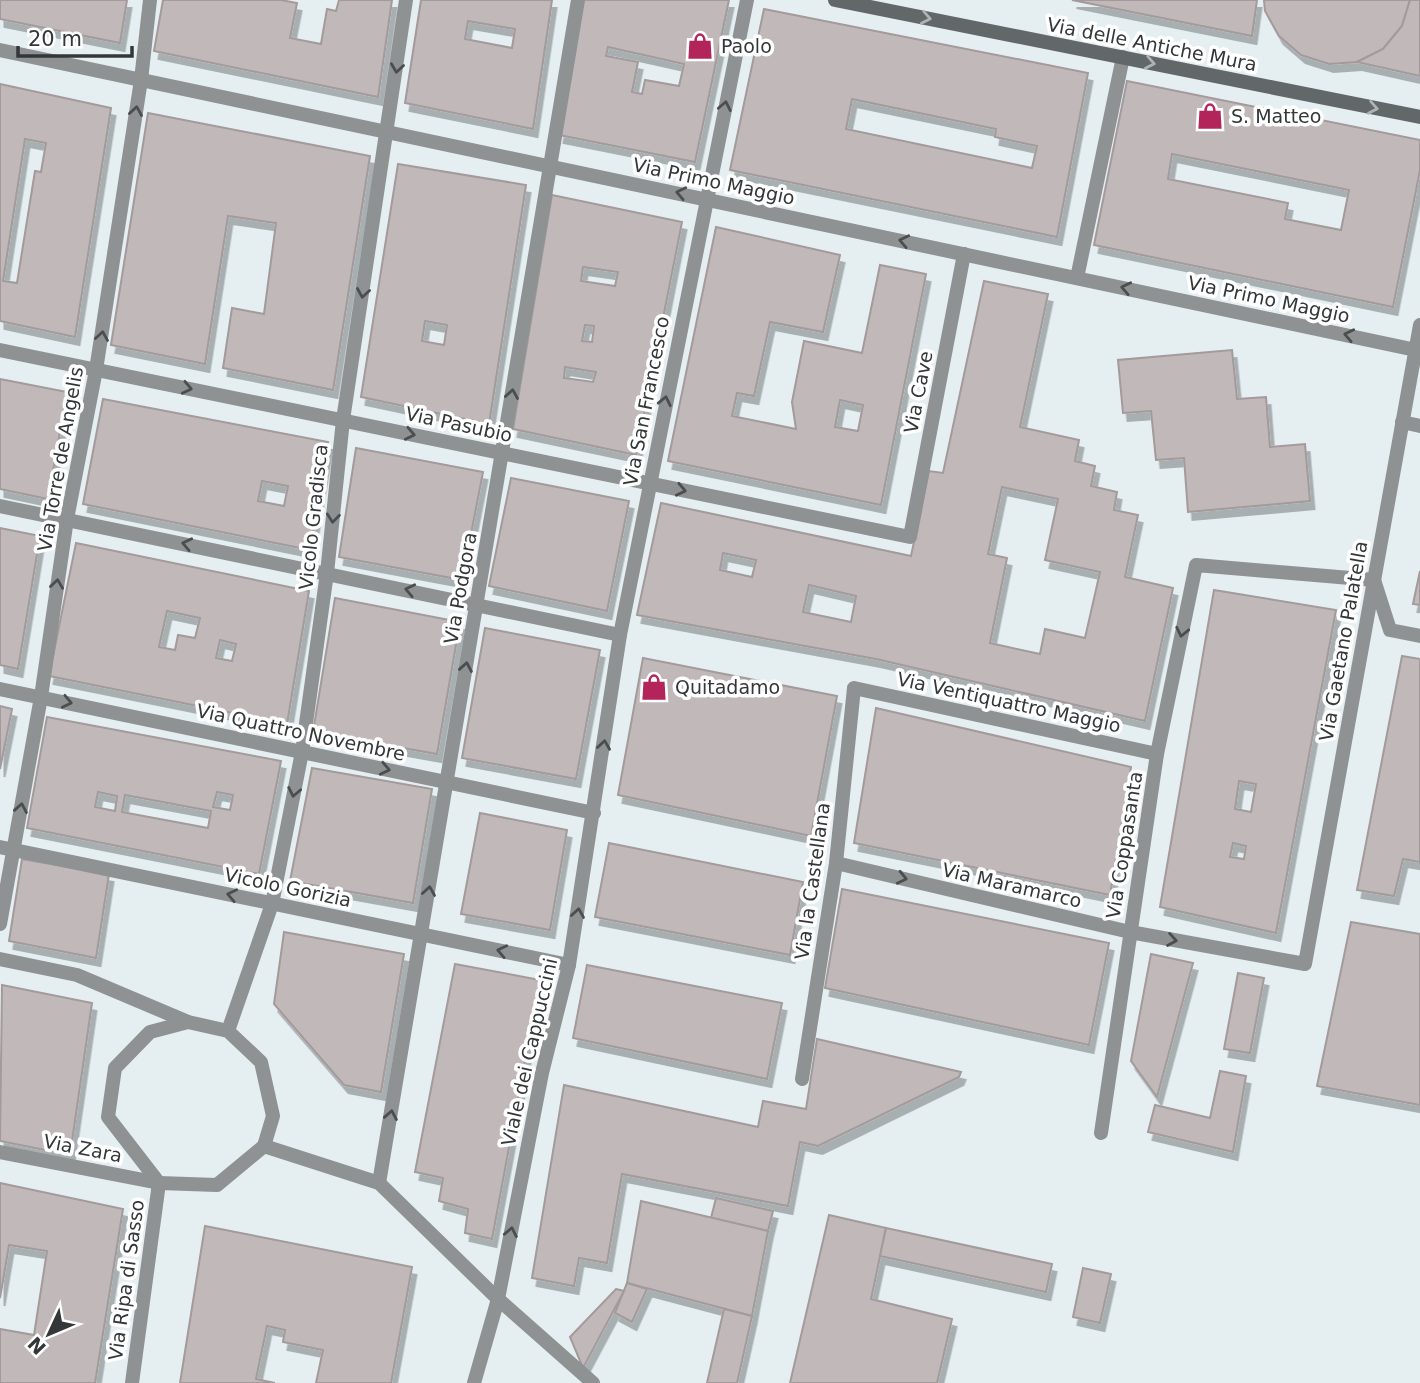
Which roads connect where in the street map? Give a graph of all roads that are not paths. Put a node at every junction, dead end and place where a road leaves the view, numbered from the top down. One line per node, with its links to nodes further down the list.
1 (150, 0): 8 (street, Via Torre de Angelis)
2 (407, 0): 10 (street, Vicolo Gradisca, one-way to 10)
3 (578, 0): 11 (street, Via Podgora)
4 (747, 0): 12 (street, Via San Francesco, one-way to 4)
5 (835, 0): 7 (main road, Via delle Antiche Mura, one-way to 7)
6 (0, 50): 8 (street, Via Primo Maggio)
7 (1123, 57): 9 (main road, Via delle Antiche Mura, one-way to 9); 14 (street)
8 (141, 80): 10 (street, Via Primo Maggio); 18 (street, Via Torre de Angelis, one-way to 8)
9 (1420, 117)
10 (388, 132): 11 (street, Via Primo Maggio); 19 (street, Vicolo Gradisca, one-way to 19)
11 (549, 166): 12 (street, Via Primo Maggio, one-way to 11); 22 (street, Via Podgora, one-way to 11)
12 (706, 199): 13 (street, Via Primo Maggio, one-way to 12); 23 (street, Via San Francesco, one-way to 12)
13 (964, 254): 14 (street, Via Primo Maggio); 26 (street, Via Cave)
14 (1077, 278): 17 (street, Via Primo Maggio, one-way to 14)
15 (1420, 325): 17 (street, Via Gaetano Palatella)
16 (0, 350): 18 (street, Via Pasubio)
17 (1418, 350): 20 (street, Via Gaetano Palatella)
18 (96, 370): 19 (street, Via Pasubio, one-way to 19); 25 (street, Via Torre de Angelis)
19 (343, 420): 22 (street, Via Pasubio, one-way to 22); 27 (street, Vicolo Gradisca, one-way to 27)
20 (1402, 422): 21 (street); 28 (street, Via Gaetano Palatella)
21 (1420, 426)
22 (502, 453): 23 (street, Via Pasubio); 29 (street, Via Podgora)
23 (649, 483): 26 (street, Via Pasubio, one-way to 26); 30 (street, Via San Francesco)
24 (0, 506): 25 (street)
25 (67, 519): 27 (street, one-way to 25); 34 (street, Via Torre de Angelis, one-way to 25)
26 (910, 537)
27 (327, 573): 29 (street, one-way to 27); 35 (street, Vicolo Gradisca)
28 (1374, 580): 31 (street); 36 (street, Via Coppasanta, one-way to 36); 46 (street, Via Gaetano Palatella)
29 (477, 603): 30 (street); 37 (street, Via Podgora, one-way to 29)
30 (620, 635): 38 (street, Via San Francesco, one-way to 30)
31 (1420, 636)
32 (853, 688): 36 (street, Via Ventiquattro Maggio); 40 (street, Via la Castellana)
33 (0, 689): 34 (street, Via Quattro Novembre)
34 (41, 697): 35 (street, Via Quattro Novembre, one-way to 35); 39 (street, Via Torre de Angelis, one-way to 34)
35 (302, 751): 37 (street, Via Quattro Novembre, one-way to 37); 41 (street, Vicolo Gradisca, one-way to 41)
36 (1157, 754): 43 (street, Via Coppasanta)
37 (446, 782): 38 (street, Via Quattro Novembre); 44 (street, Via Podgora, one-way to 37)
38 (594, 813): 47 (street, Viale dei Cappuccini, one-way to 38)
39 (7, 848): 41 (street, Vicolo Gorizia, one-way to 39); 42 (street, Via Torre de Angelis)
40 (836, 863): 43 (street, Via Maramarco, one-way to 43); 50 (street, Via la Castellana)
41 (272, 904): 44 (street, Vicolo Gorizia); 49 (street, Vicolo Gradisca)
42 (0, 924)
43 (1130, 932): 46 (street, Via Maramarco, one-way to 46); 51 (street, Via Coppasanta)
44 (421, 935): 47 (street, Vicolo Gorizia, one-way to 44); 55 (street, Via Podgora, one-way to 44)
45 (0, 959): 48 (street)
46 (1305, 964)
47 (569, 965): 56 (street, Viale dei Cappuccini, one-way to 47)
48 (188, 1022): 49 (street); 54 (street)
49 (228, 1031): 52 (street)
50 (802, 1079)
51 (1101, 1133)
52 (264, 1146): 54 (street); 55 (street)
53 (0, 1152): 54 (street, Via Zara)
54 (159, 1183): 57 (street, Via Ripa di Sasso)
55 (379, 1183): 56 (street)
56 (498, 1299): 58 (street, Viale dei Cappuccini); 59 (street)
57 (132, 1383)
58 (474, 1383)
59 (593, 1383)

